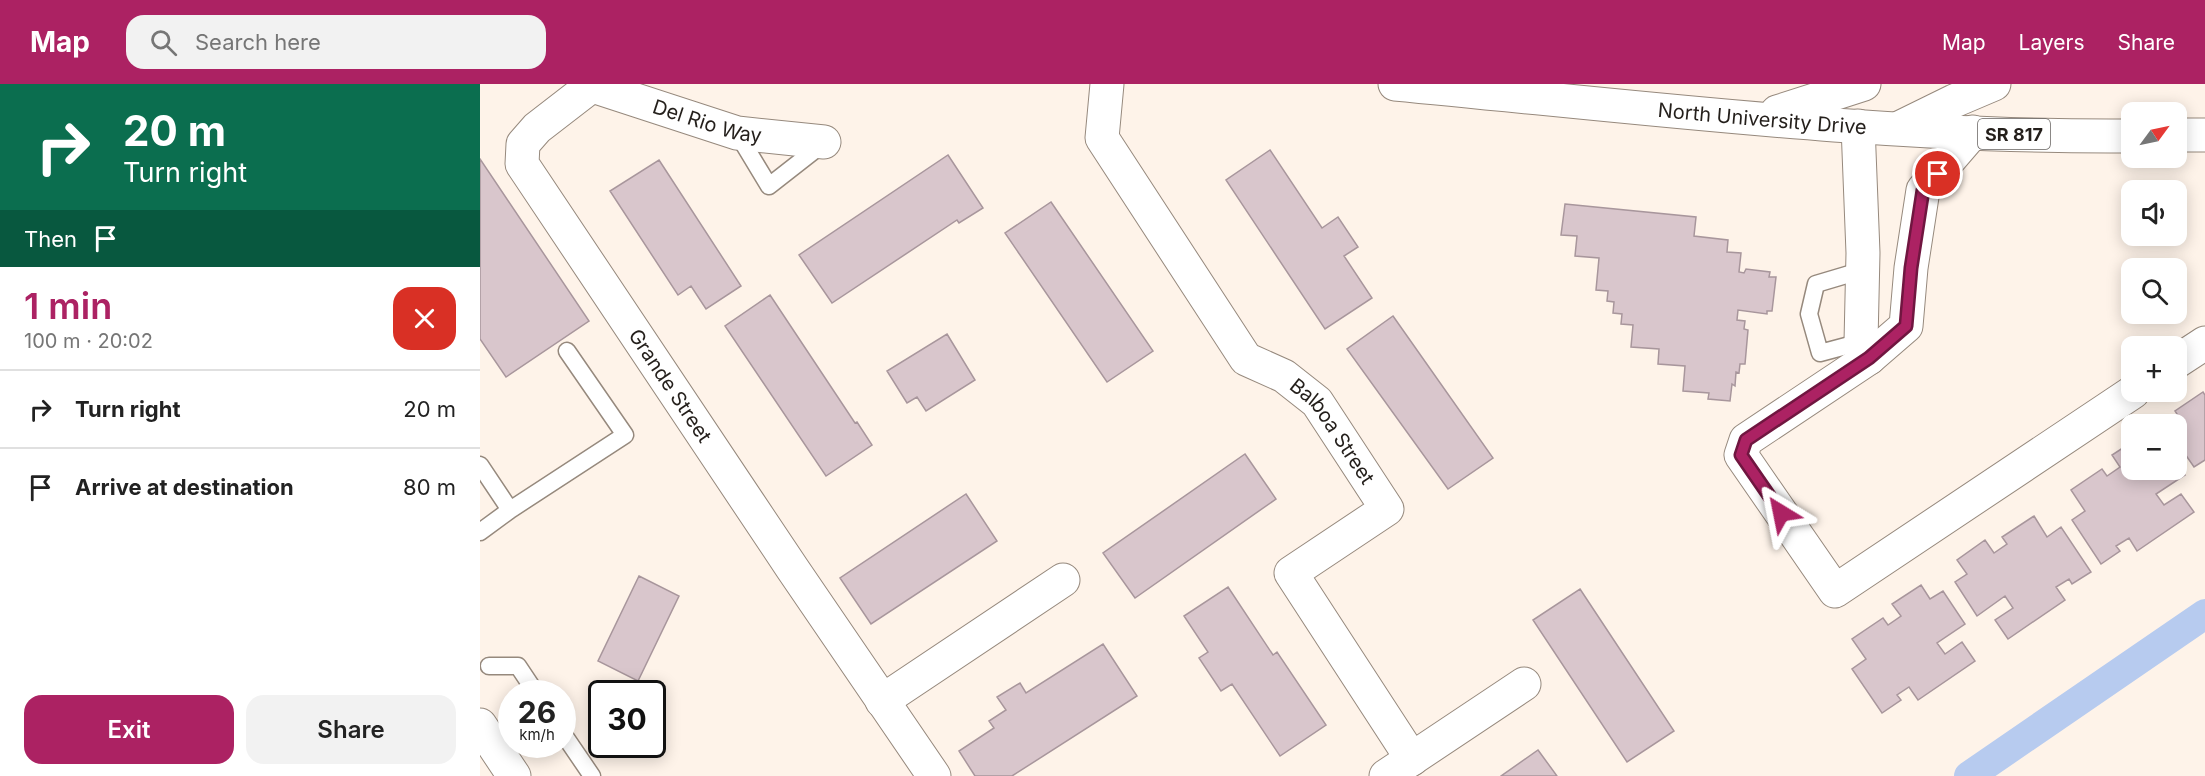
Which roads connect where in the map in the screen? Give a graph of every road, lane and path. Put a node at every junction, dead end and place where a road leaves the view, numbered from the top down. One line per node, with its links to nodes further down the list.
1 (1107, 84): 31 (street, Balboa Street)
2 (1395, 84): 6 (street, North University Drive / SR 817)
3 (1864, 84): 6 (street)
4 (1995, 84): 8 (street)
5 (593, 85): 10 (street, Del Rio Way); 28 (street, Grande Street)
6 (1758, 118): 7 (street, North University Drive / SR 817)
7 (1858, 126): 8 (street, North University Drive / SR 817); 15 (street)
8 (1898, 129): 9 (street, North University Drive / SR 817)
9 (1973, 132): 13 (street, North University Drive / SR 817); 17 (street)
10 (737, 133): 14 (street, Del Rio Way); 14 (lane)
11 (2187, 135): 12 (street)
12 (2205, 135)
13 (2121, 136)
14 (824, 142)
15 (1863, 270): 17 (street); 17 (lane)
16 (2205, 343): 19 (street)
17 (1865, 350): 20 (street)
18 (567, 351): 22 (lane)
19 (2187, 355)
20 (2121, 400)
21 (480, 465): 22 (lane)
22 (510, 510): 23 (lane)
23 (480, 532)
24 (1063, 580): 28 (street)
25 (489, 666): 26 (lane)
26 (527, 680)
27 (1524, 684): 31 (street)
28 (882, 701): 34 (street, Grande Street)
29 (480, 725): 32 (street)
30 (576, 753): 33 (lane)
31 (1399, 767)
32 (502, 772)
33 (592, 776)
34 (934, 776)

